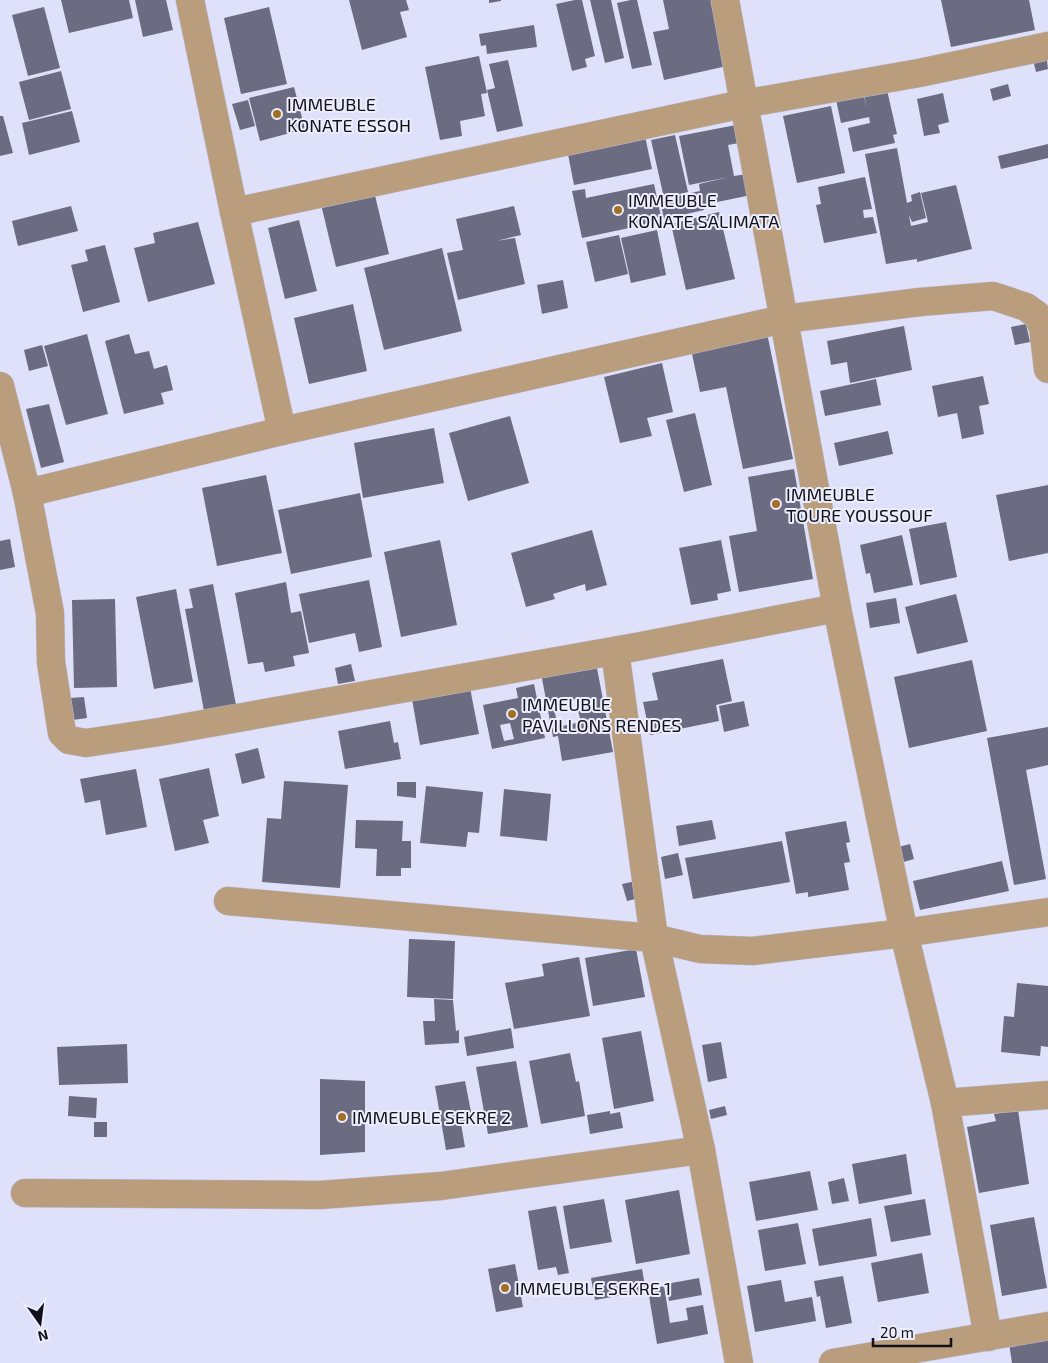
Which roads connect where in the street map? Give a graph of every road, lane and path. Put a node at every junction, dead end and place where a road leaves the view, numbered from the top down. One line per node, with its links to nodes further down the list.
1 (725, 0): 4 (street)
2 (196, 1): 5 (street)
3 (1048, 46): 4 (street)
4 (743, 104): 5 (street); 6 (street)
5 (234, 212): 9 (street)
6 (784, 319): 7 (street); 9 (street); 11 (street)
7 (1048, 370)
8 (0, 386): 10 (street)
9 (282, 431): 10 (street)
10 (27, 493): 12 (street)
11 (836, 608): 12 (street); 15 (street)
12 (615, 651): 16 (street)
13 (228, 901): 16 (street)
14 (1048, 912): 15 (street)
15 (904, 933): 16 (street); 18 (street)
16 (654, 938): 19 (street)
17 (1048, 1095): 18 (street)
18 (944, 1103): 22 (street)
19 (701, 1150): 20 (street); 23 (street)
20 (25, 1193)
21 (1048, 1326): 22 (street)
22 (988, 1337): 24 (street)
23 (739, 1363)
24 (833, 1363)

